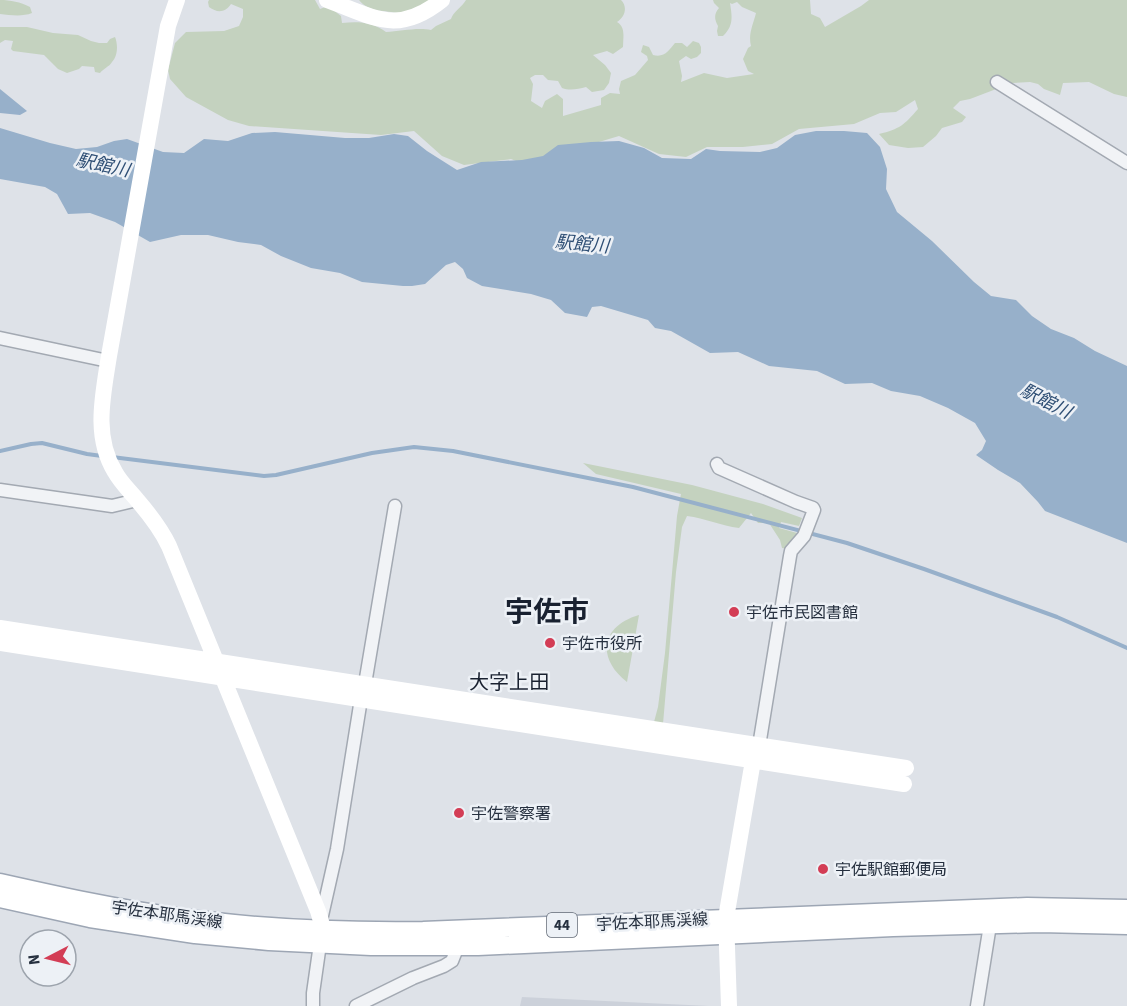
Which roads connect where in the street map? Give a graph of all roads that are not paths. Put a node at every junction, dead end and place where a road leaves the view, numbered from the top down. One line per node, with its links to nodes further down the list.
1 (177, 0): 7 (street)
2 (327, 0): 3 (street)
3 (442, 0)
4 (997, 82): 5 (street)
5 (1127, 163)
6 (0, 338): 7 (street)
7 (109, 358): 10 (street)
8 (717, 465): 17 (street)
9 (0, 490): 10 (street)
10 (137, 500): 14 (street)
11 (395, 506): 16 (street)
12 (0, 628): 14 (street)
13 (0, 643): 15 (street)
14 (216, 661): 15 (street); 16 (street)
15 (223, 678): 16 (street); 25 (street)
16 (363, 692): 17 (street); 25 (street)
17 (756, 750): 18 (street); 24 (street)
18 (905, 776)
19 (0, 882): 25 (main road, 宇佐本耶馬渓線 / 44)
20 (0, 898): 25 (main road, 宇佐本耶馬渓線 / 44)
21 (1127, 909): 24 (main road, 宇佐本耶馬渓線 / 44)
22 (990, 925): 23 (main road, 宇佐本耶馬渓線 / 44); 24 (main road, 宇佐本耶馬渓線 / 44); 30 (street)
23 (1127, 925)
24 (726, 926): 25 (main road, 宇佐本耶馬渓線 / 44); 26 (main road, 宇佐本耶馬渓線 / 44); 29 (street)
25 (320, 932): 26 (main road, 宇佐本耶馬渓線 / 44); 27 (street)
26 (458, 946): 28 (street)
27 (313, 1006)
28 (356, 1006)
29 (729, 1006)
30 (977, 1006)

